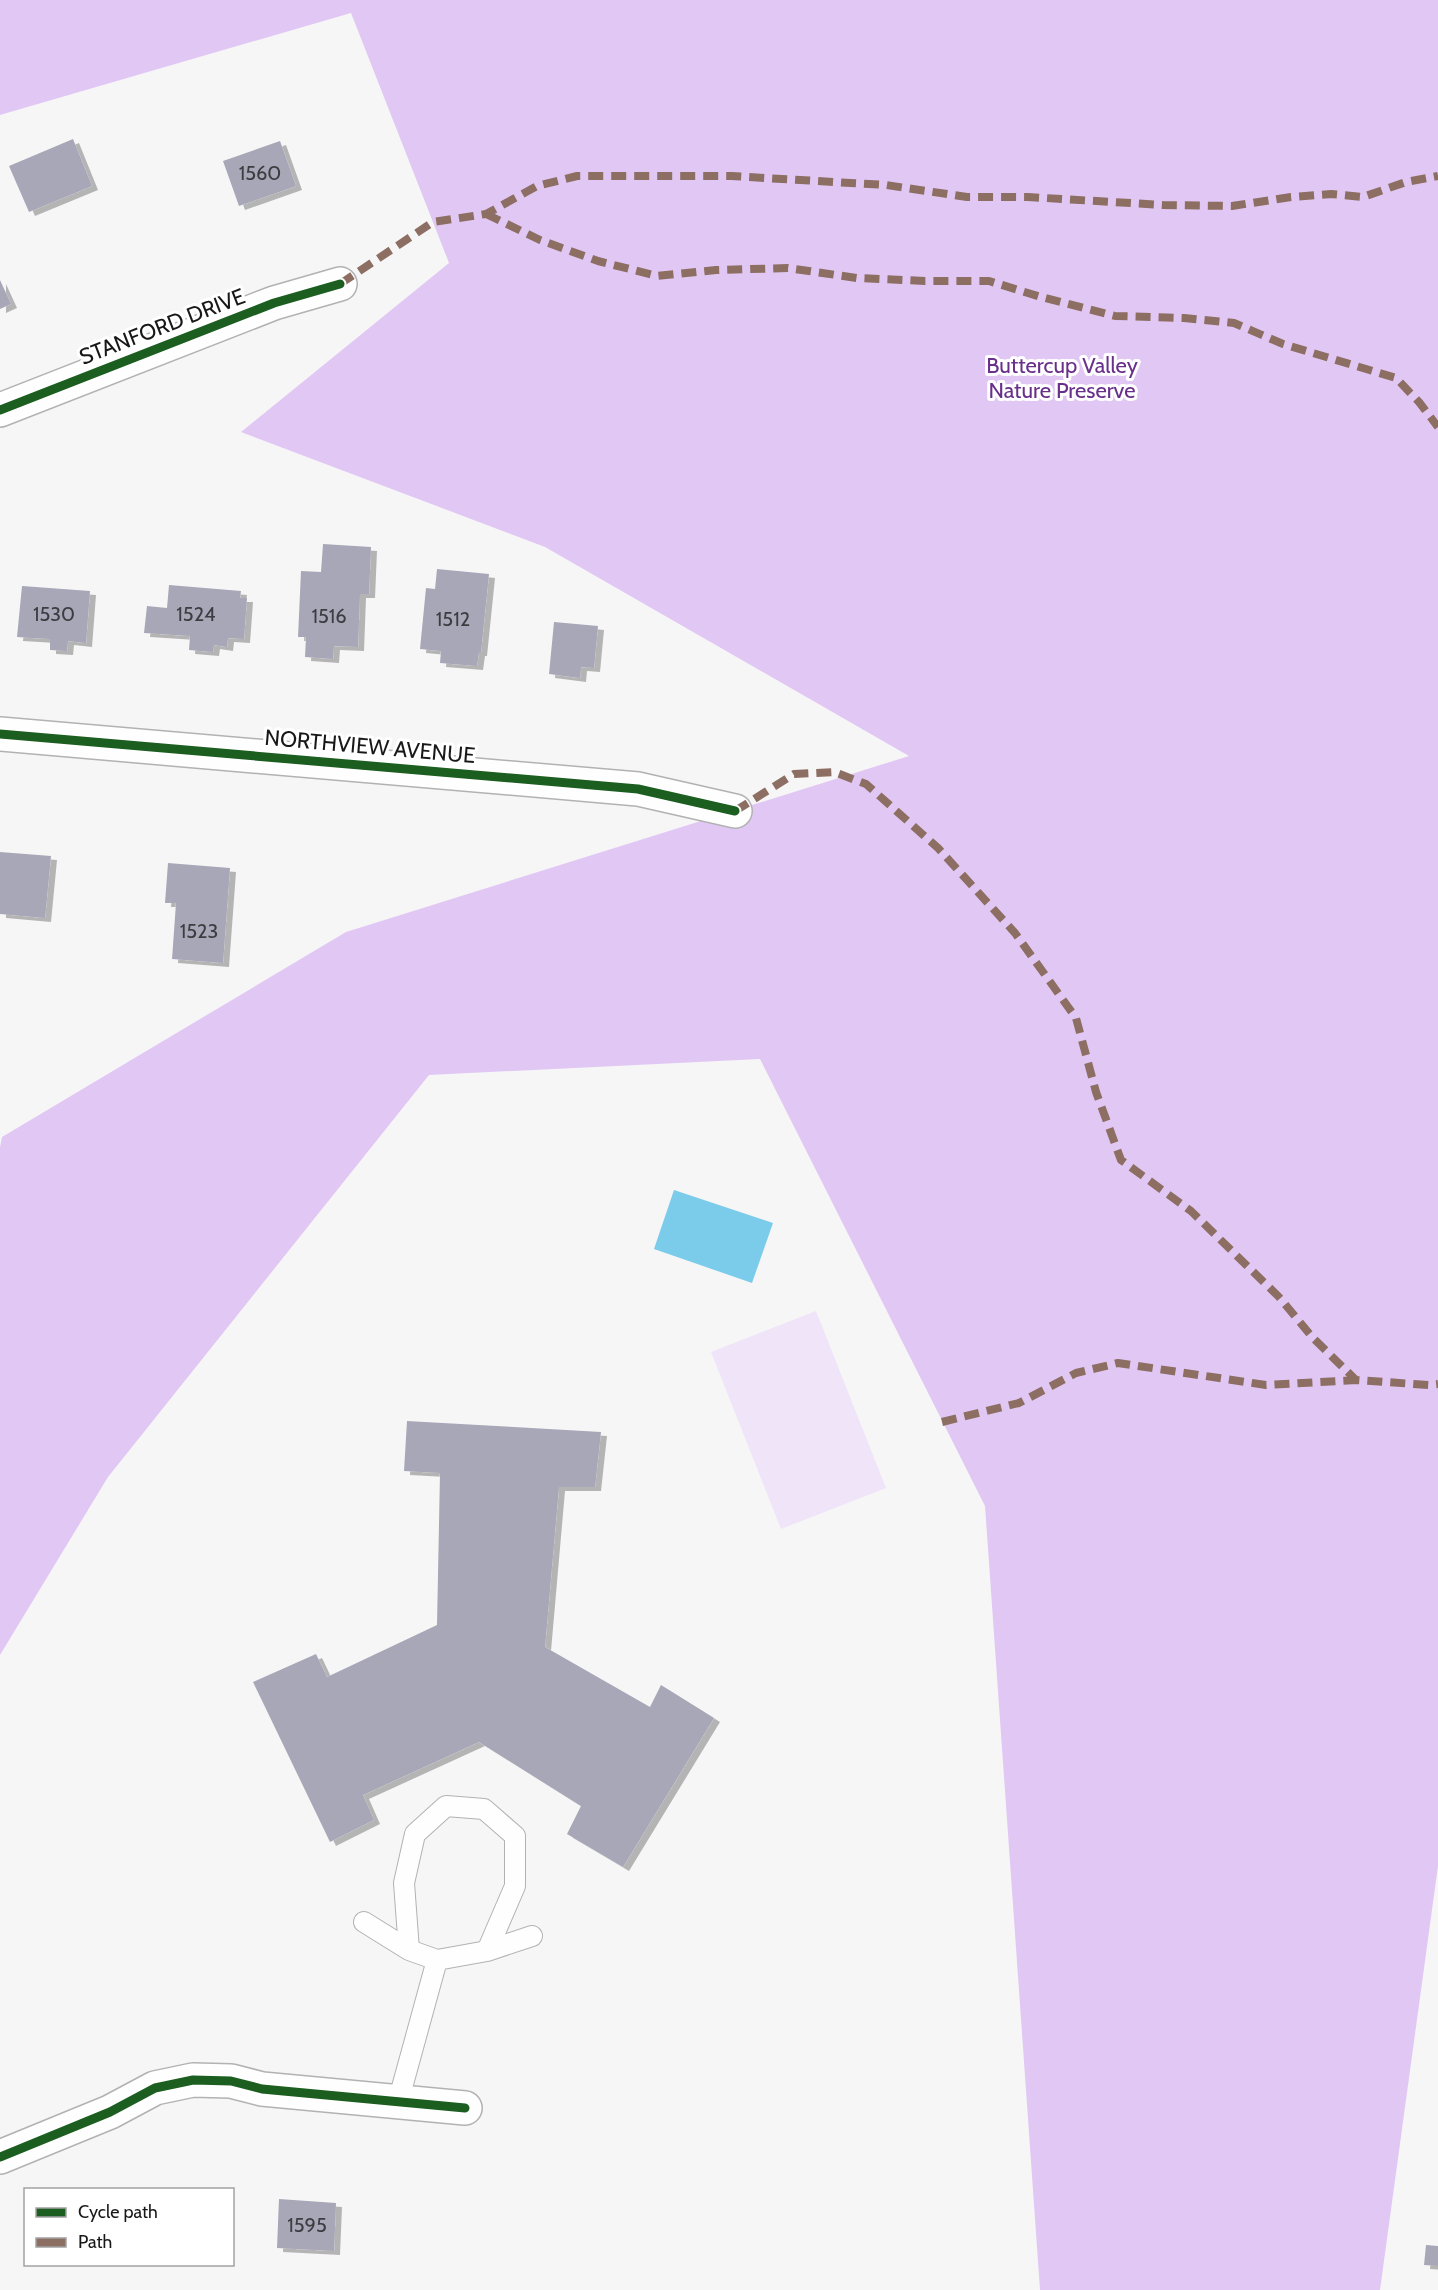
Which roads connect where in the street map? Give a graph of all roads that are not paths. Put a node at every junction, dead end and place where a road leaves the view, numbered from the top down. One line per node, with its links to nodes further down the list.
1 (340, 284): 2 (street, STANFORD DRIVE)
2 (0, 411)
3 (0, 734): 4 (street, NORTHVIEW AVENUE)
4 (735, 811)
5 (364, 1922): 7 (lane)
6 (532, 1935): 8 (lane)
7 (409, 1950): 8 (lane); 9 (lane)
8 (487, 1951): 9 (lane)
9 (437, 1960): 10 (lane)
10 (398, 2102): 11 (street); 12 (street)
11 (465, 2108)
12 (0, 2157)

